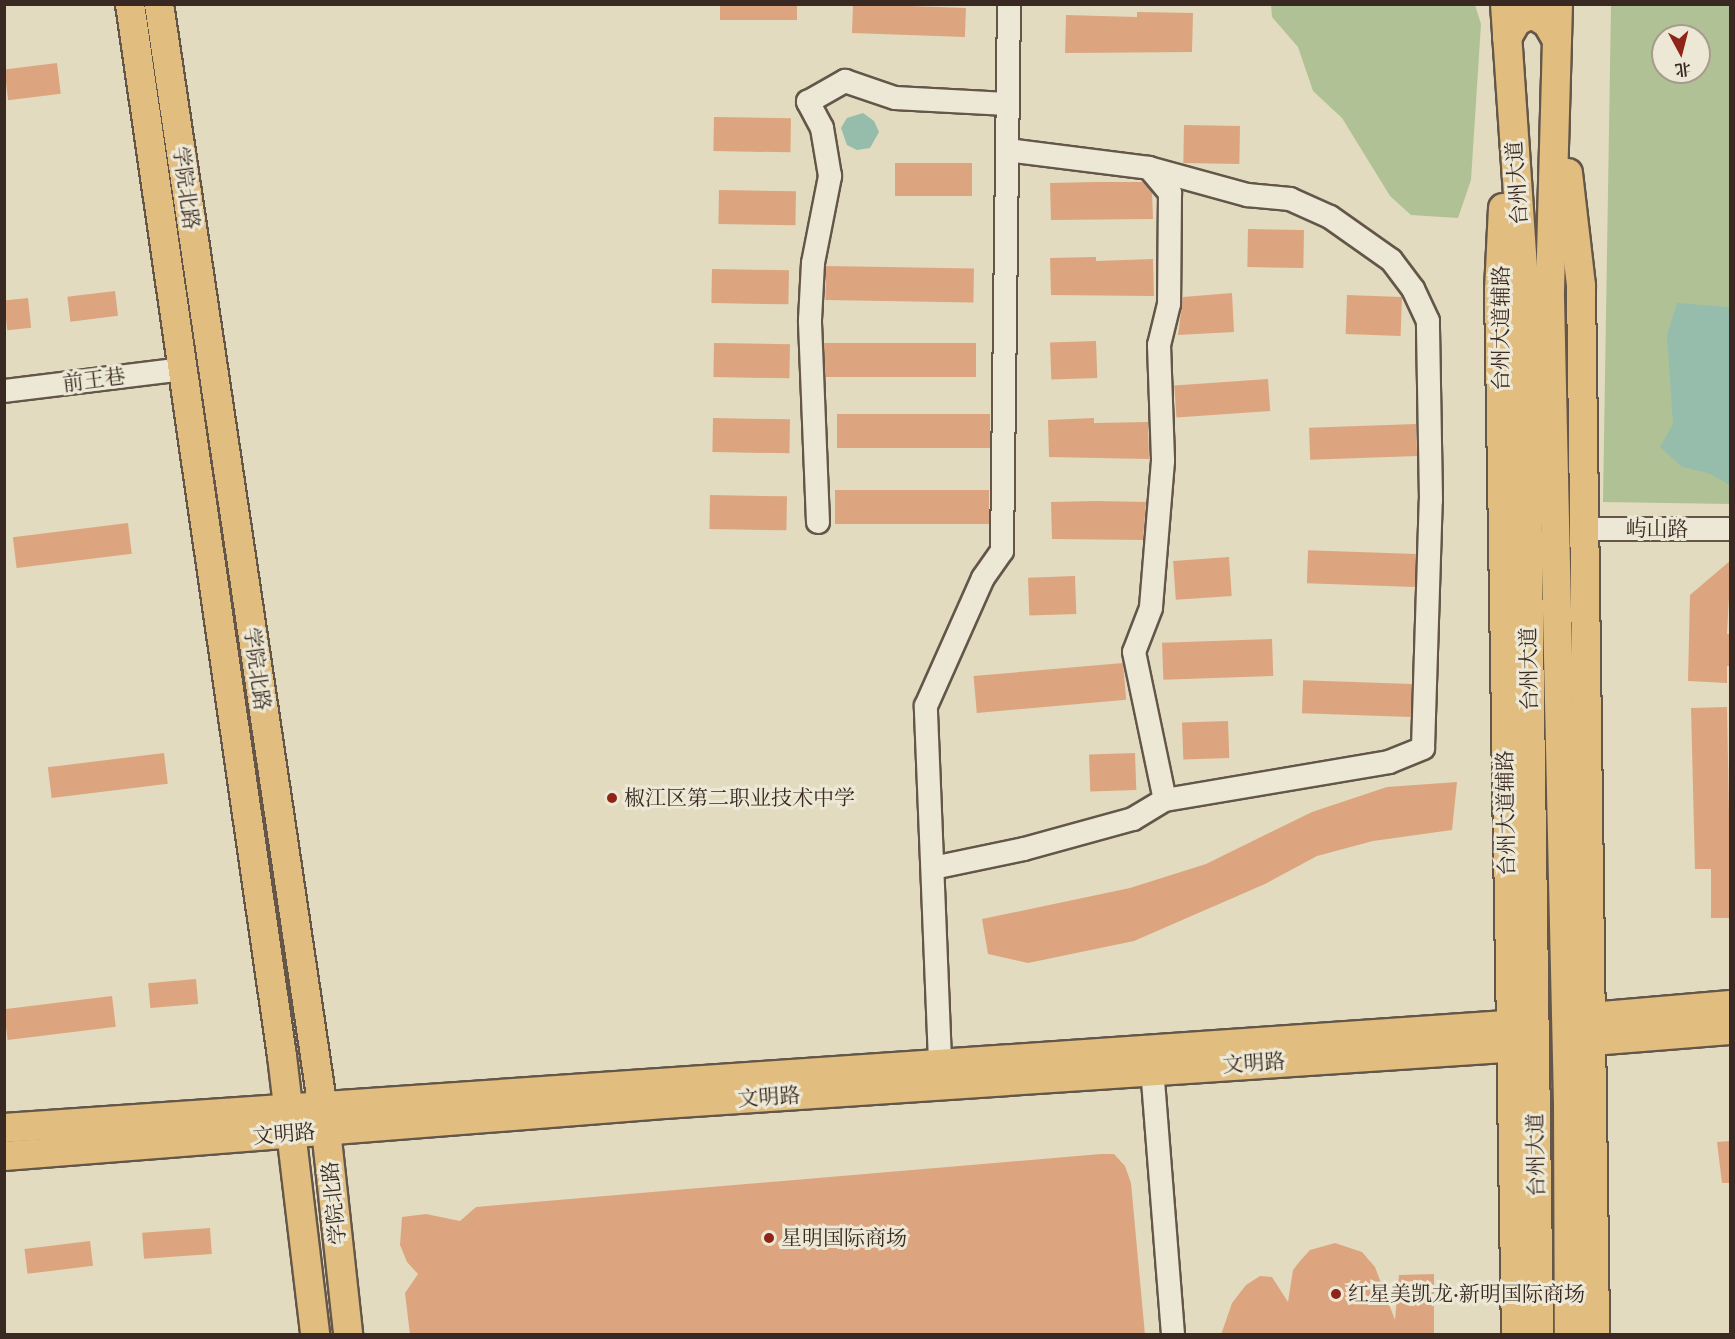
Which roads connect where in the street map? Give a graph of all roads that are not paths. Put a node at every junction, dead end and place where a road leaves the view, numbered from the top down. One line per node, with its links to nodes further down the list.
1 (130, 4): 12 (main road, 学院北路)
2 (159, 4): 27 (main road, 学院北路)
3 (1009, 4): 9 (street)
4 (1505, 4): 6 (main road)
5 (1558, 4): 7 (main road, 台州大道)
6 (1507, 38): 7 (main road); 23 (main road, 台州大道辅路)
7 (1557, 40): 8 (main road, 台州大道)
8 (1557, 79): 15 (main road); 36 (main road, 台州大道)
9 (1007, 104): 10 (street); 14 (street)
10 (1007, 150): 11 (street); 18 (street)
11 (1149, 168): 17 (street); 17 (street)
12 (183, 369): 13 (street, 前王巷); 26 (main road, 学院北路)
13 (4, 391)
14 (818, 522)
15 (1584, 529): 16 (street, 屿山路); 21 (main road)
16 (1731, 529)
17 (1165, 800): 18 (street)
18 (933, 868): 25 (street)
19 (1731, 1005): 20 (main road)
20 (1657, 1023): 21 (main road); 22 (main road)
21 (1592, 1029): 37 (main road)
22 (1731, 1030)
23 (1518, 1039): 24 (main road, 文明路); 34 (main road, 台州大道辅路); 35 (main road, 台州大道)
24 (1151, 1059): 25 (main road, 文明路); 27 (main road, 文明路); 33 (street)
25 (940, 1061): 27 (main road, 文明路)
26 (288, 1106): 27 (main road, 文明路); 28 (main road, 文明路); 29 (main road, 学院北路)
27 (324, 1117): 29 (main road, 文明路); 32 (main road, 学院北路)
28 (4, 1128)
29 (292, 1134): 30 (main road, 文明路); 31 (main road, 学院北路)
30 (4, 1156)
31 (315, 1335)
32 (348, 1335)
33 (1173, 1335)
34 (1516, 1335)
35 (1539, 1335)
36 (1569, 1335)
37 (1595, 1335)

